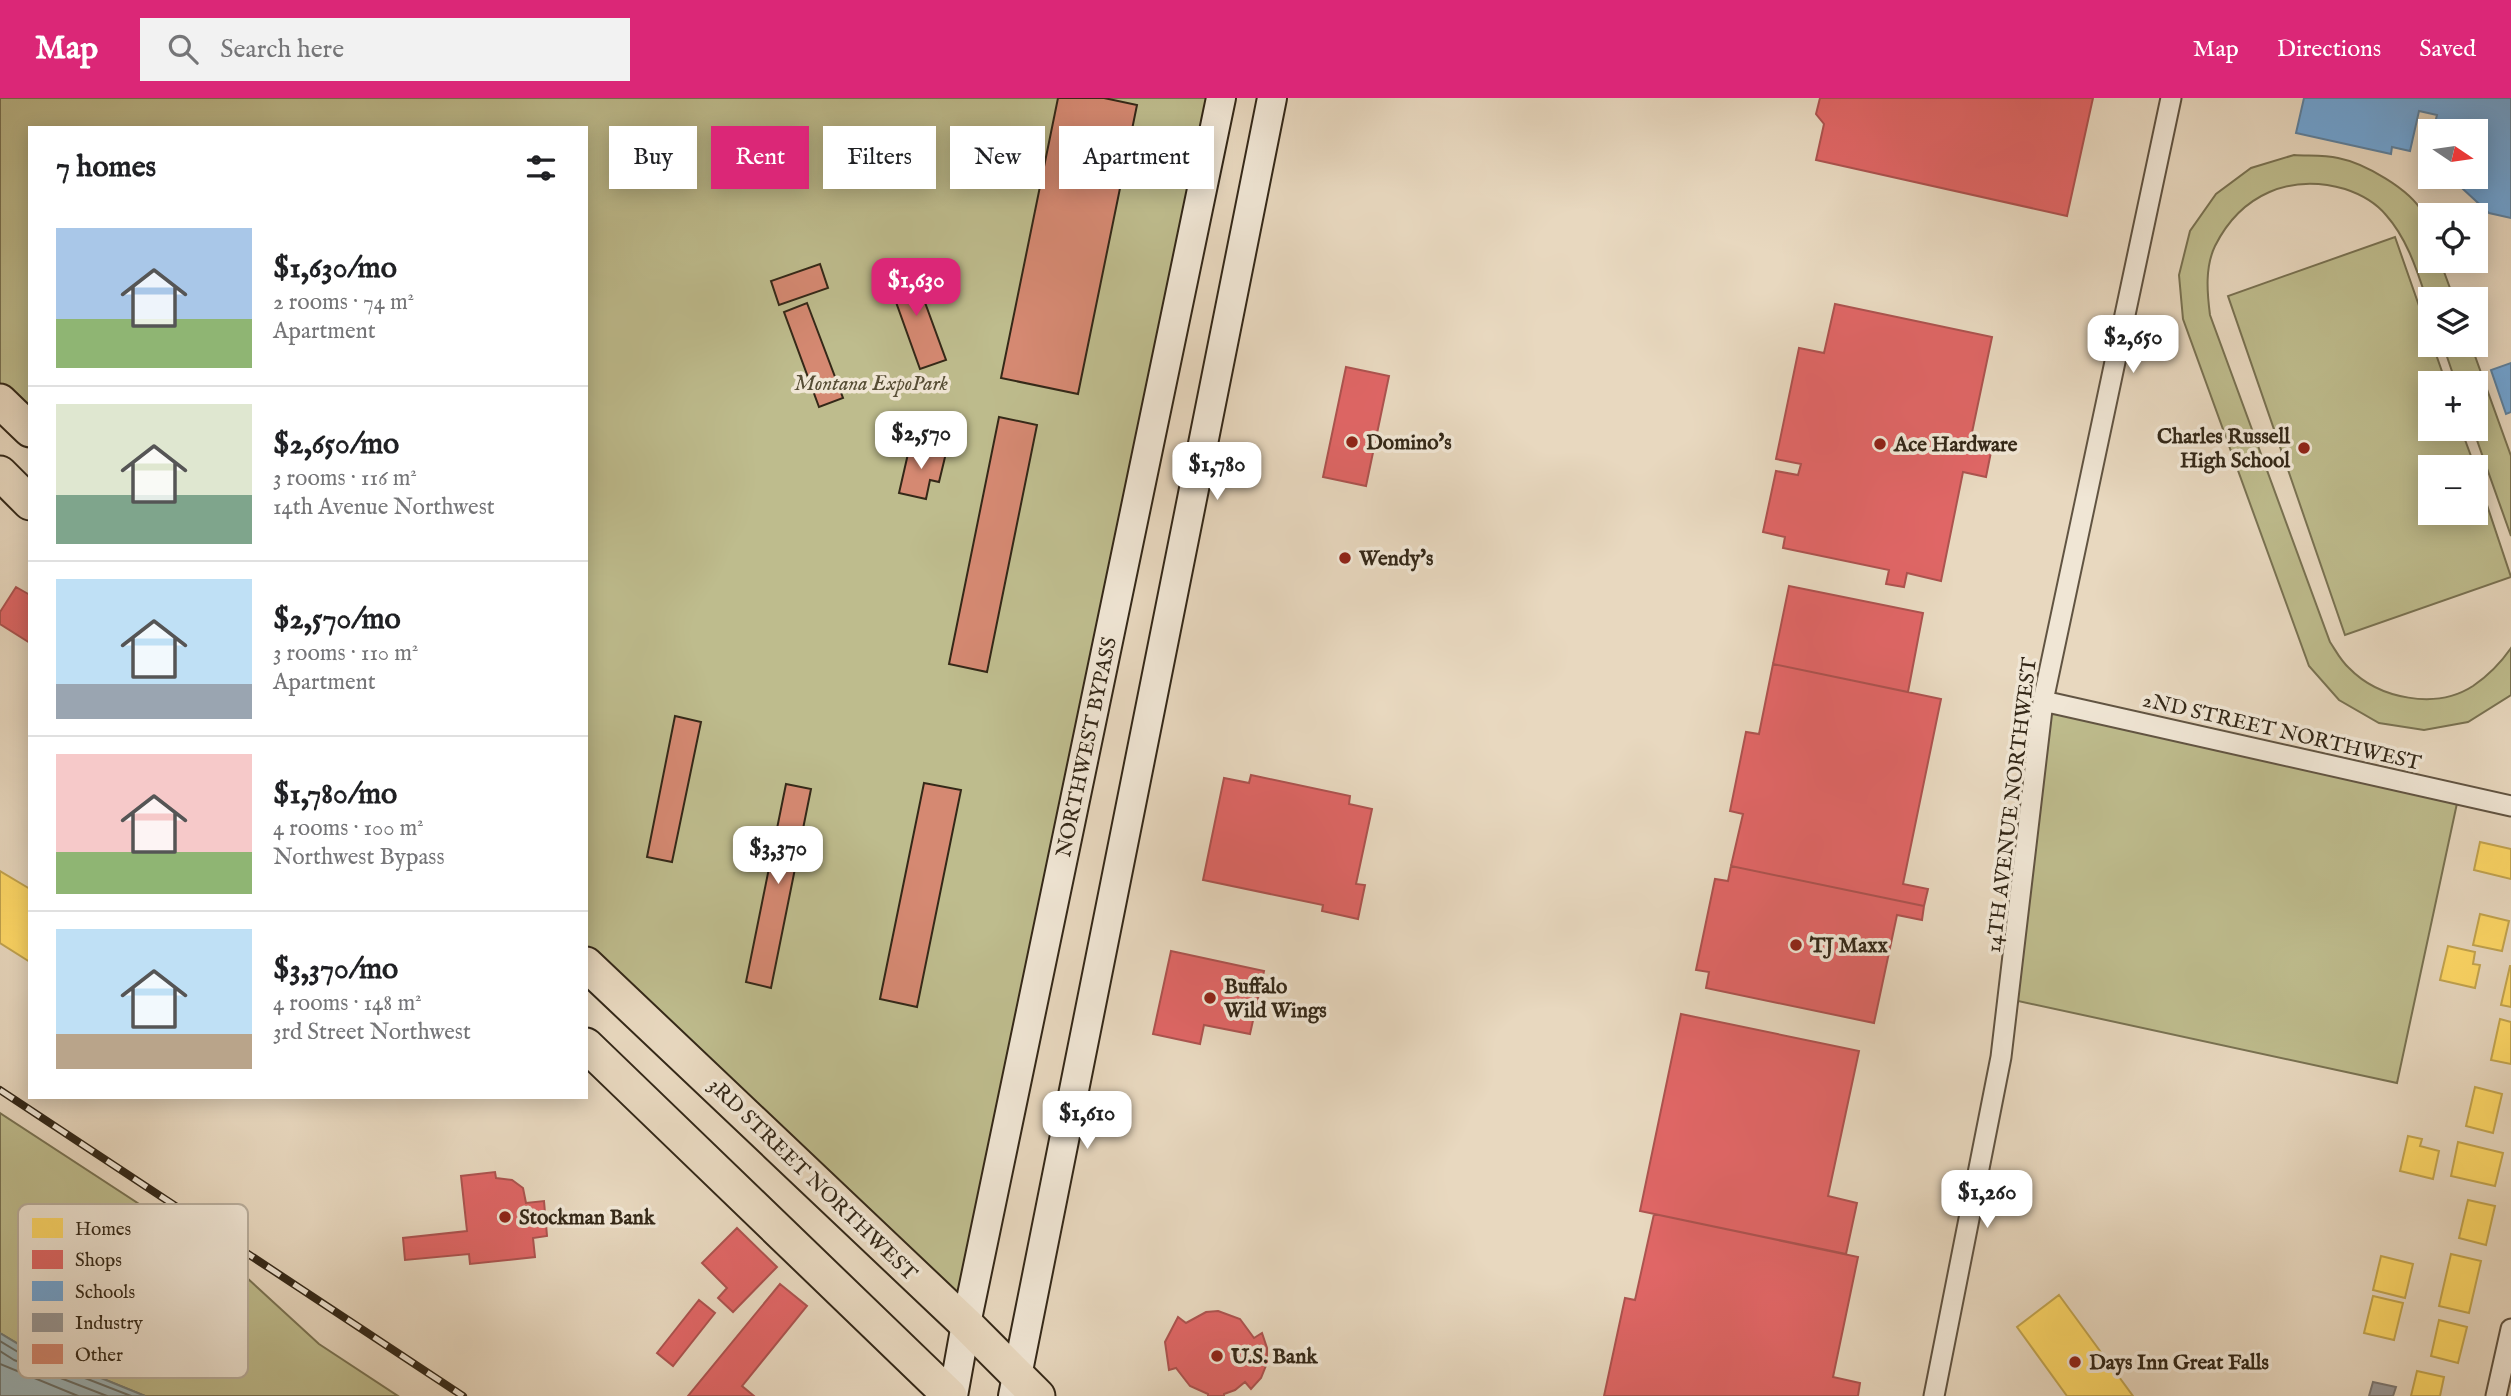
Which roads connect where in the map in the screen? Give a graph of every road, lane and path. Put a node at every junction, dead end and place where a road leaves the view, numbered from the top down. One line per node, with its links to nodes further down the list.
1 (1221, 98): 12 (main road, NORTHWEST BYPASS)
2 (1272, 98): 14 (main road)
3 (2171, 98): 8 (street, 14TH AVENUE NORTHWEST)
4 (0, 401): 5 (highway)
5 (28, 428)
6 (0, 473): 7 (highway)
7 (28, 501)
8 (2043, 701): 9 (street, 2ND STREET NORTHWEST); 16 (street, 14TH AVENUE NORTHWEST)
9 (2511, 806)
10 (588, 966): 12 (highway, 3RD STREET NORTHWEST)
11 (588, 1047): 15 (highway)
12 (966, 1324): 14 (highway, 3RD STREET NORTHWEST); 15 (main road, NORTHWEST BYPASS)
13 (2511, 1329): 17 (street)
14 (1023, 1389)
15 (952, 1396)
16 (1934, 1396)
17 (2496, 1396)

